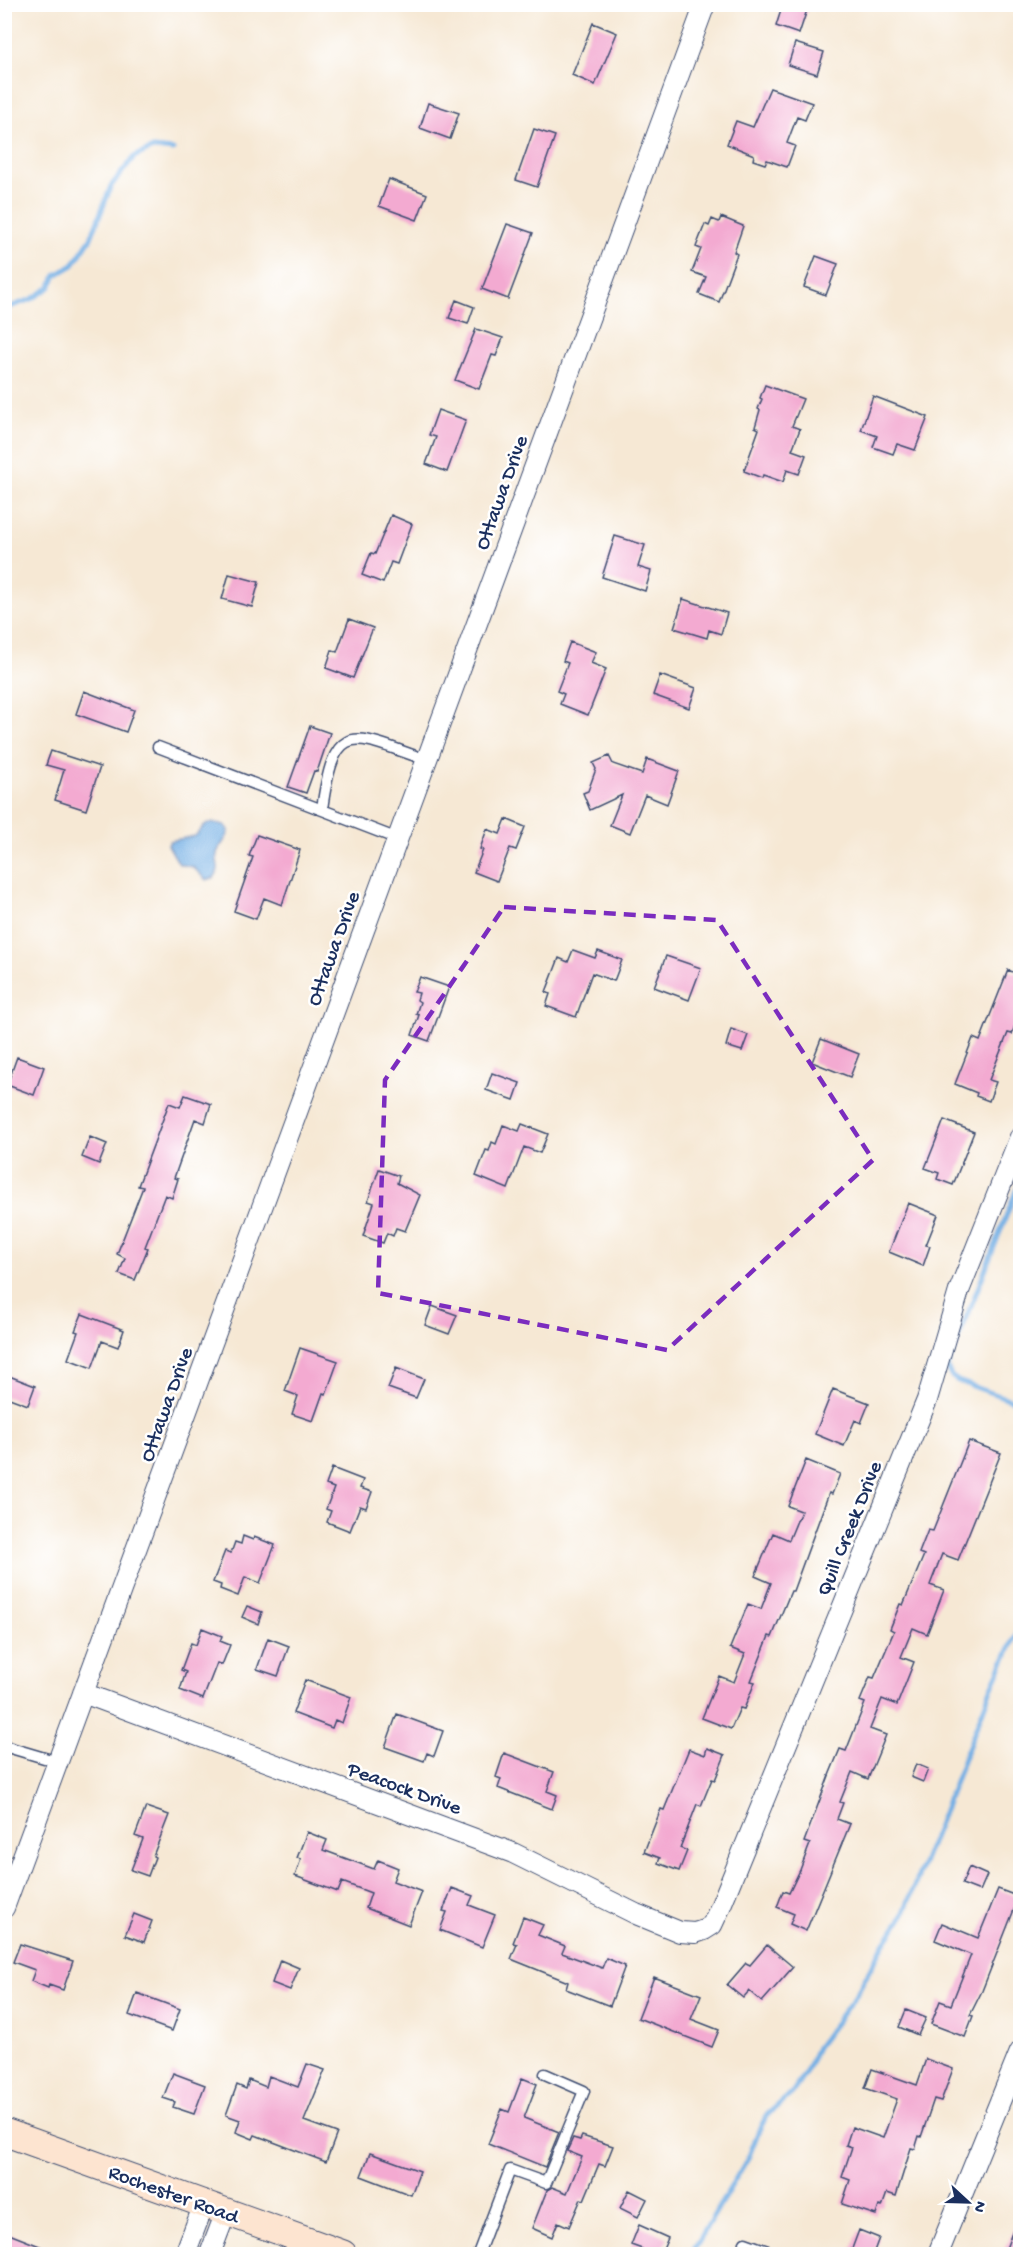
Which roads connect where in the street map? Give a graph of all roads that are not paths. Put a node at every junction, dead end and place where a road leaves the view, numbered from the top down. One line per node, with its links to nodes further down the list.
1 (705, 4): 3 (street, Ottawa Drive)
2 (158, 747): 4 (lane)
3 (427, 760): 4 (lane); 5 (street, Ottawa Drive)
4 (322, 810): 5 (lane)
5 (398, 839): 7 (street, Ottawa Drive)
6 (1020, 1137): 11 (street, Quill Creek Drive)
7 (83, 1694): 9 (street, Ottawa Drive); 11 (street, Peacock Drive)
8 (4, 1746): 9 (lane)
9 (58, 1762): 10 (street, Ottawa Drive)
10 (4, 1908)
11 (704, 1930)
12 (1020, 2052): 22 (street)
13 (545, 2074): 19 (lane)
14 (4, 2132): 15 (main road, Rochester Road)
15 (215, 2208): 16 (street); 17 (street); 18 (main road, Rochester Road)
16 (185, 2254)
17 (210, 2254)
18 (343, 2254)
19 (478, 2254)
20 (741, 2254): 21 (lane)
21 (776, 2254)
22 (938, 2254)

